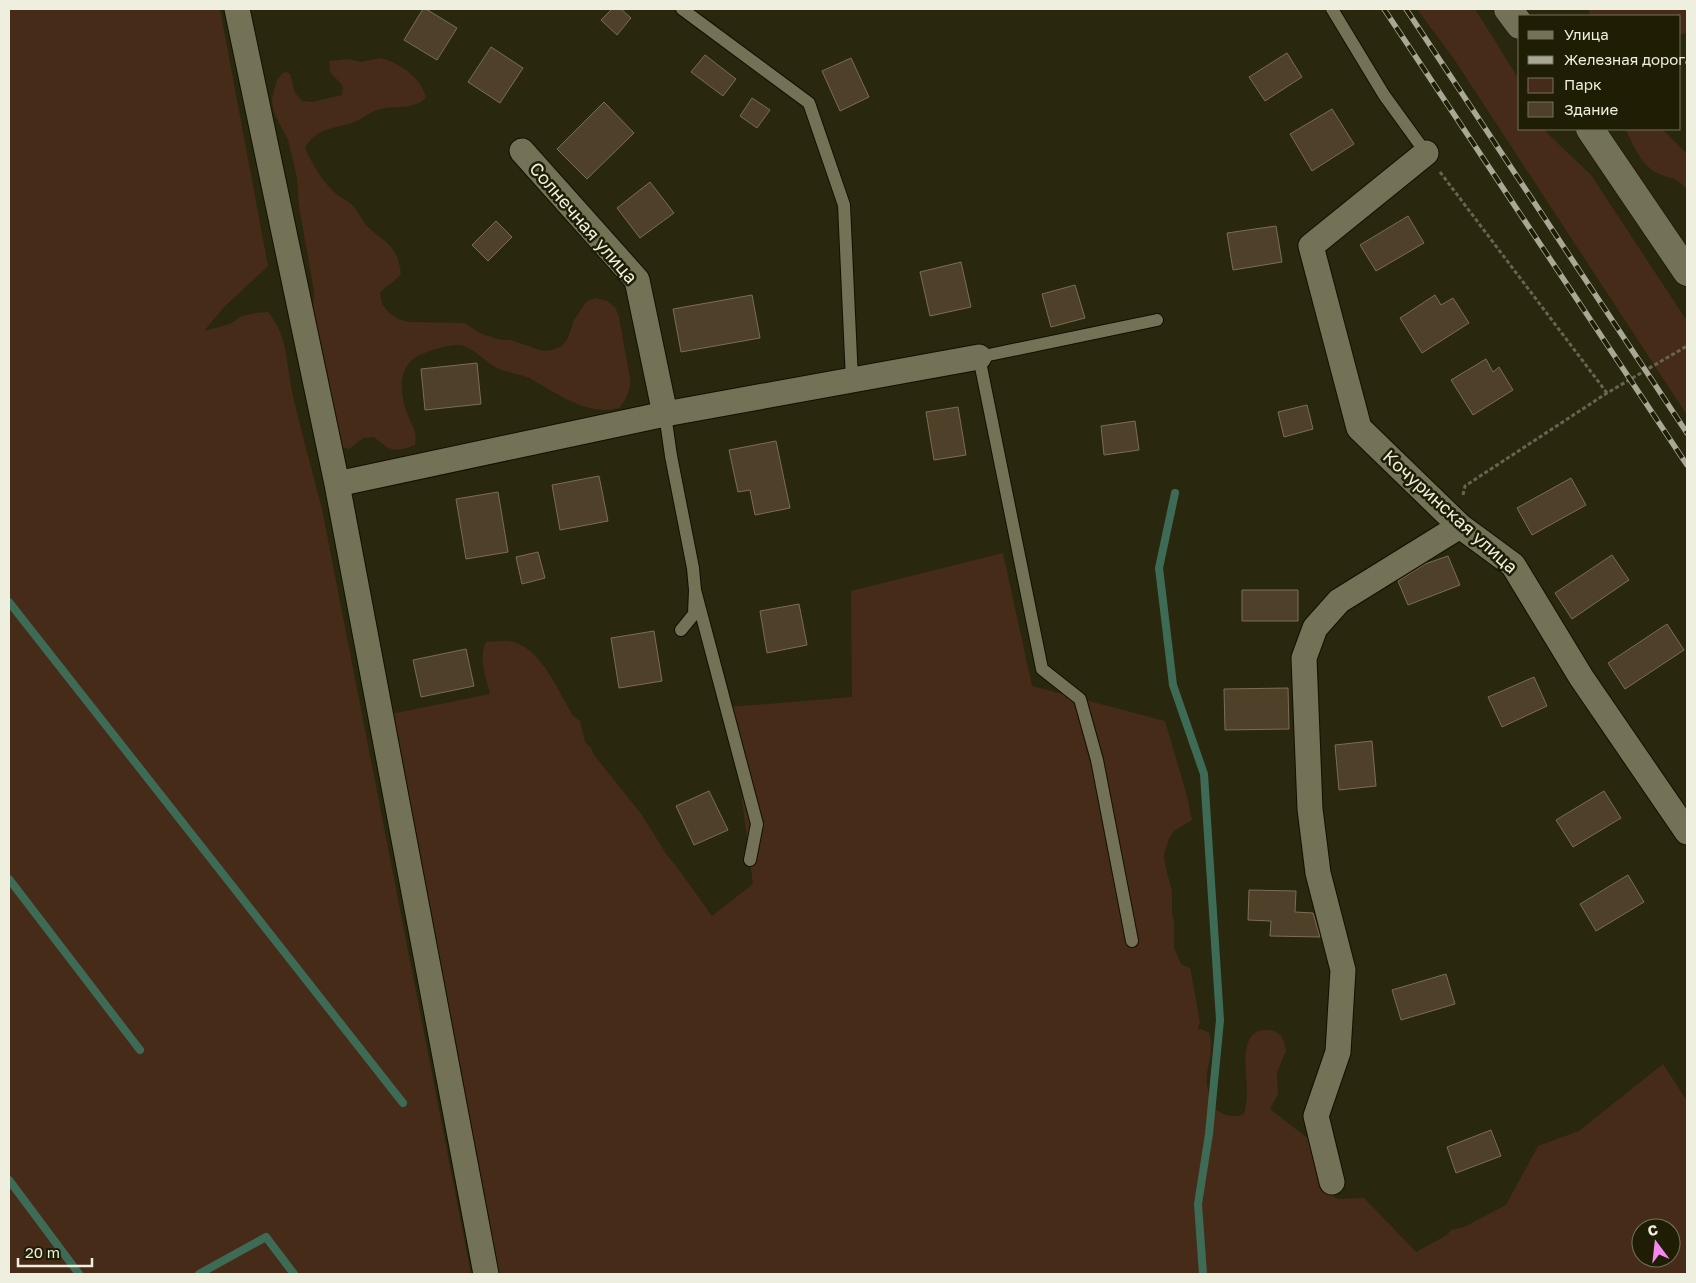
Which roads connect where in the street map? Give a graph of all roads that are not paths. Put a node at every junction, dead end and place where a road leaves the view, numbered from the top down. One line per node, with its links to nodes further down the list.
1 (238, 9): 14 (street)
2 (682, 9): 12 (lane)
3 (1332, 9): 8 (lane)
4 (1508, 9): 5 (main road)
5 (1518, 23)
6 (1591, 130): 9 (main road)
7 (522, 151): 13 (street, Солнечная улица)
8 (1426, 153): 15 (street, Кочуринская улица)
9 (1687, 272)
10 (1157, 320): 11 (lane)
11 (979, 357): 12 (street); 20 (lane)
12 (852, 380): 13 (street)
13 (665, 414): 14 (street); 16 (lane)
14 (337, 484): 22 (street)
15 (1460, 526): 18 (street, Кочуринская улица); 21 (street)
16 (695, 590): 17 (lane); 19 (lane)
17 (680, 630)
18 (1687, 832)
19 (750, 860)
20 (1132, 941)
21 (1332, 1182)
22 (486, 1274)

